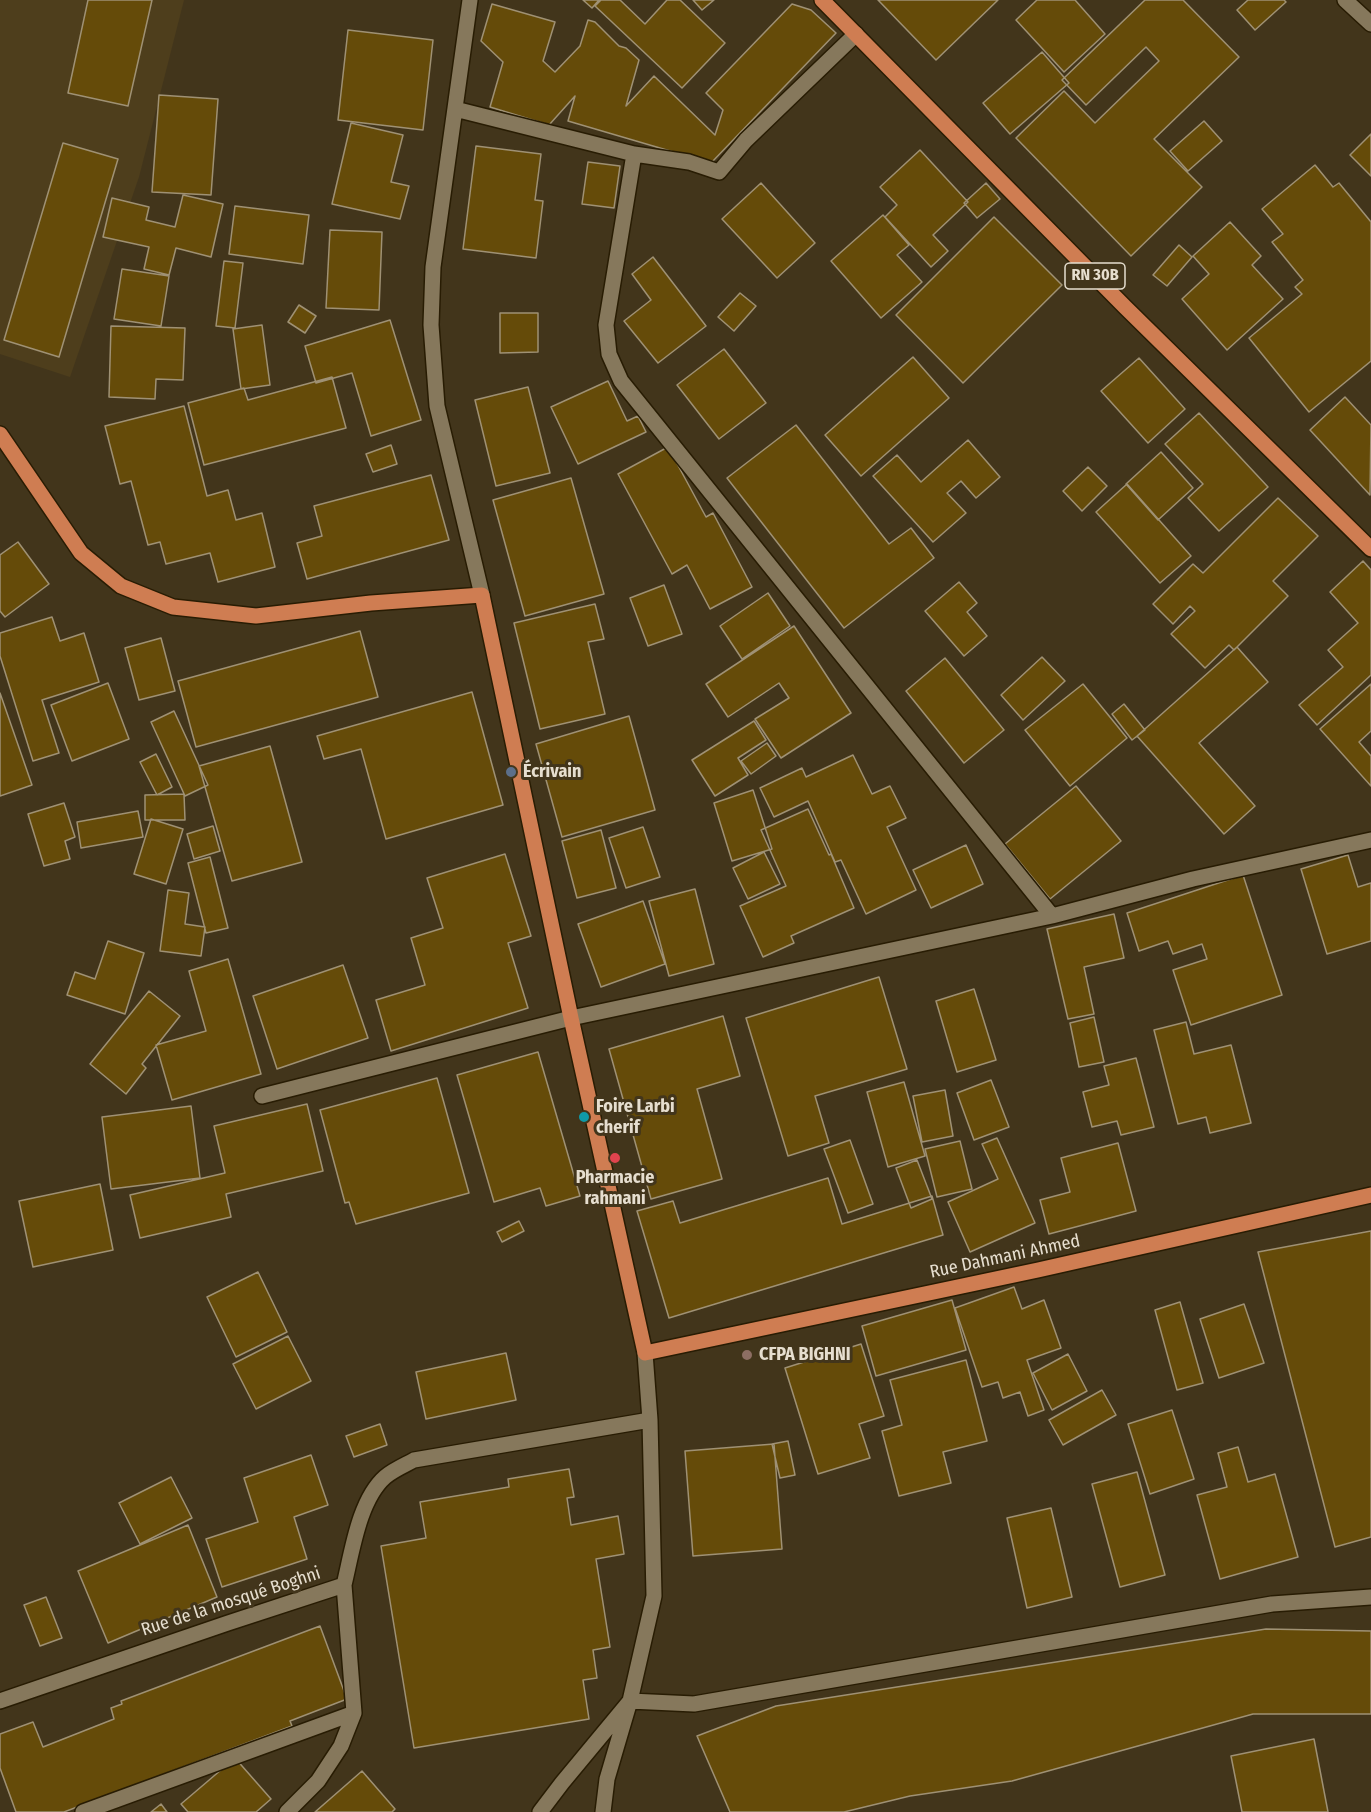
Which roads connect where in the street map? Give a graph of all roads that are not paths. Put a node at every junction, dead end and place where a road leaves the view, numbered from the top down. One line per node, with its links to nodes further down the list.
1 (470, 0): 6 (street)
2 (822, 0): 5 (main road, RN 30B)
3 (1346, 0): 4 (street)
4 (1370, 21)
5 (856, 34): 7 (street); 9 (main road, RN 30B)
6 (456, 109): 7 (street); 10 (street)
7 (634, 154): 12 (street)
8 (0, 435): 10 (main road)
9 (1371, 549)
10 (482, 595): 13 (main road)
11 (1371, 840): 12 (street)
12 (1052, 916): 13 (street)
13 (571, 1018): 14 (street); 16 (main road)
14 (262, 1096)
15 (1371, 1195): 16 (main road, Rue Dahmani Ahmed)
16 (645, 1353): 17 (street)
17 (650, 1420): 18 (street, Rue de la mosqué Boghni); 21 (street)
18 (344, 1586): 20 (street, Rue de la mosqué Boghni); 22 (street)
19 (1371, 1597): 21 (street)
20 (0, 1701)
21 (630, 1701): 25 (street); 26 (street)
22 (354, 1713): 23 (street); 24 (street)
23 (82, 1812)
24 (287, 1812)
25 (540, 1812)
26 (603, 1812)

